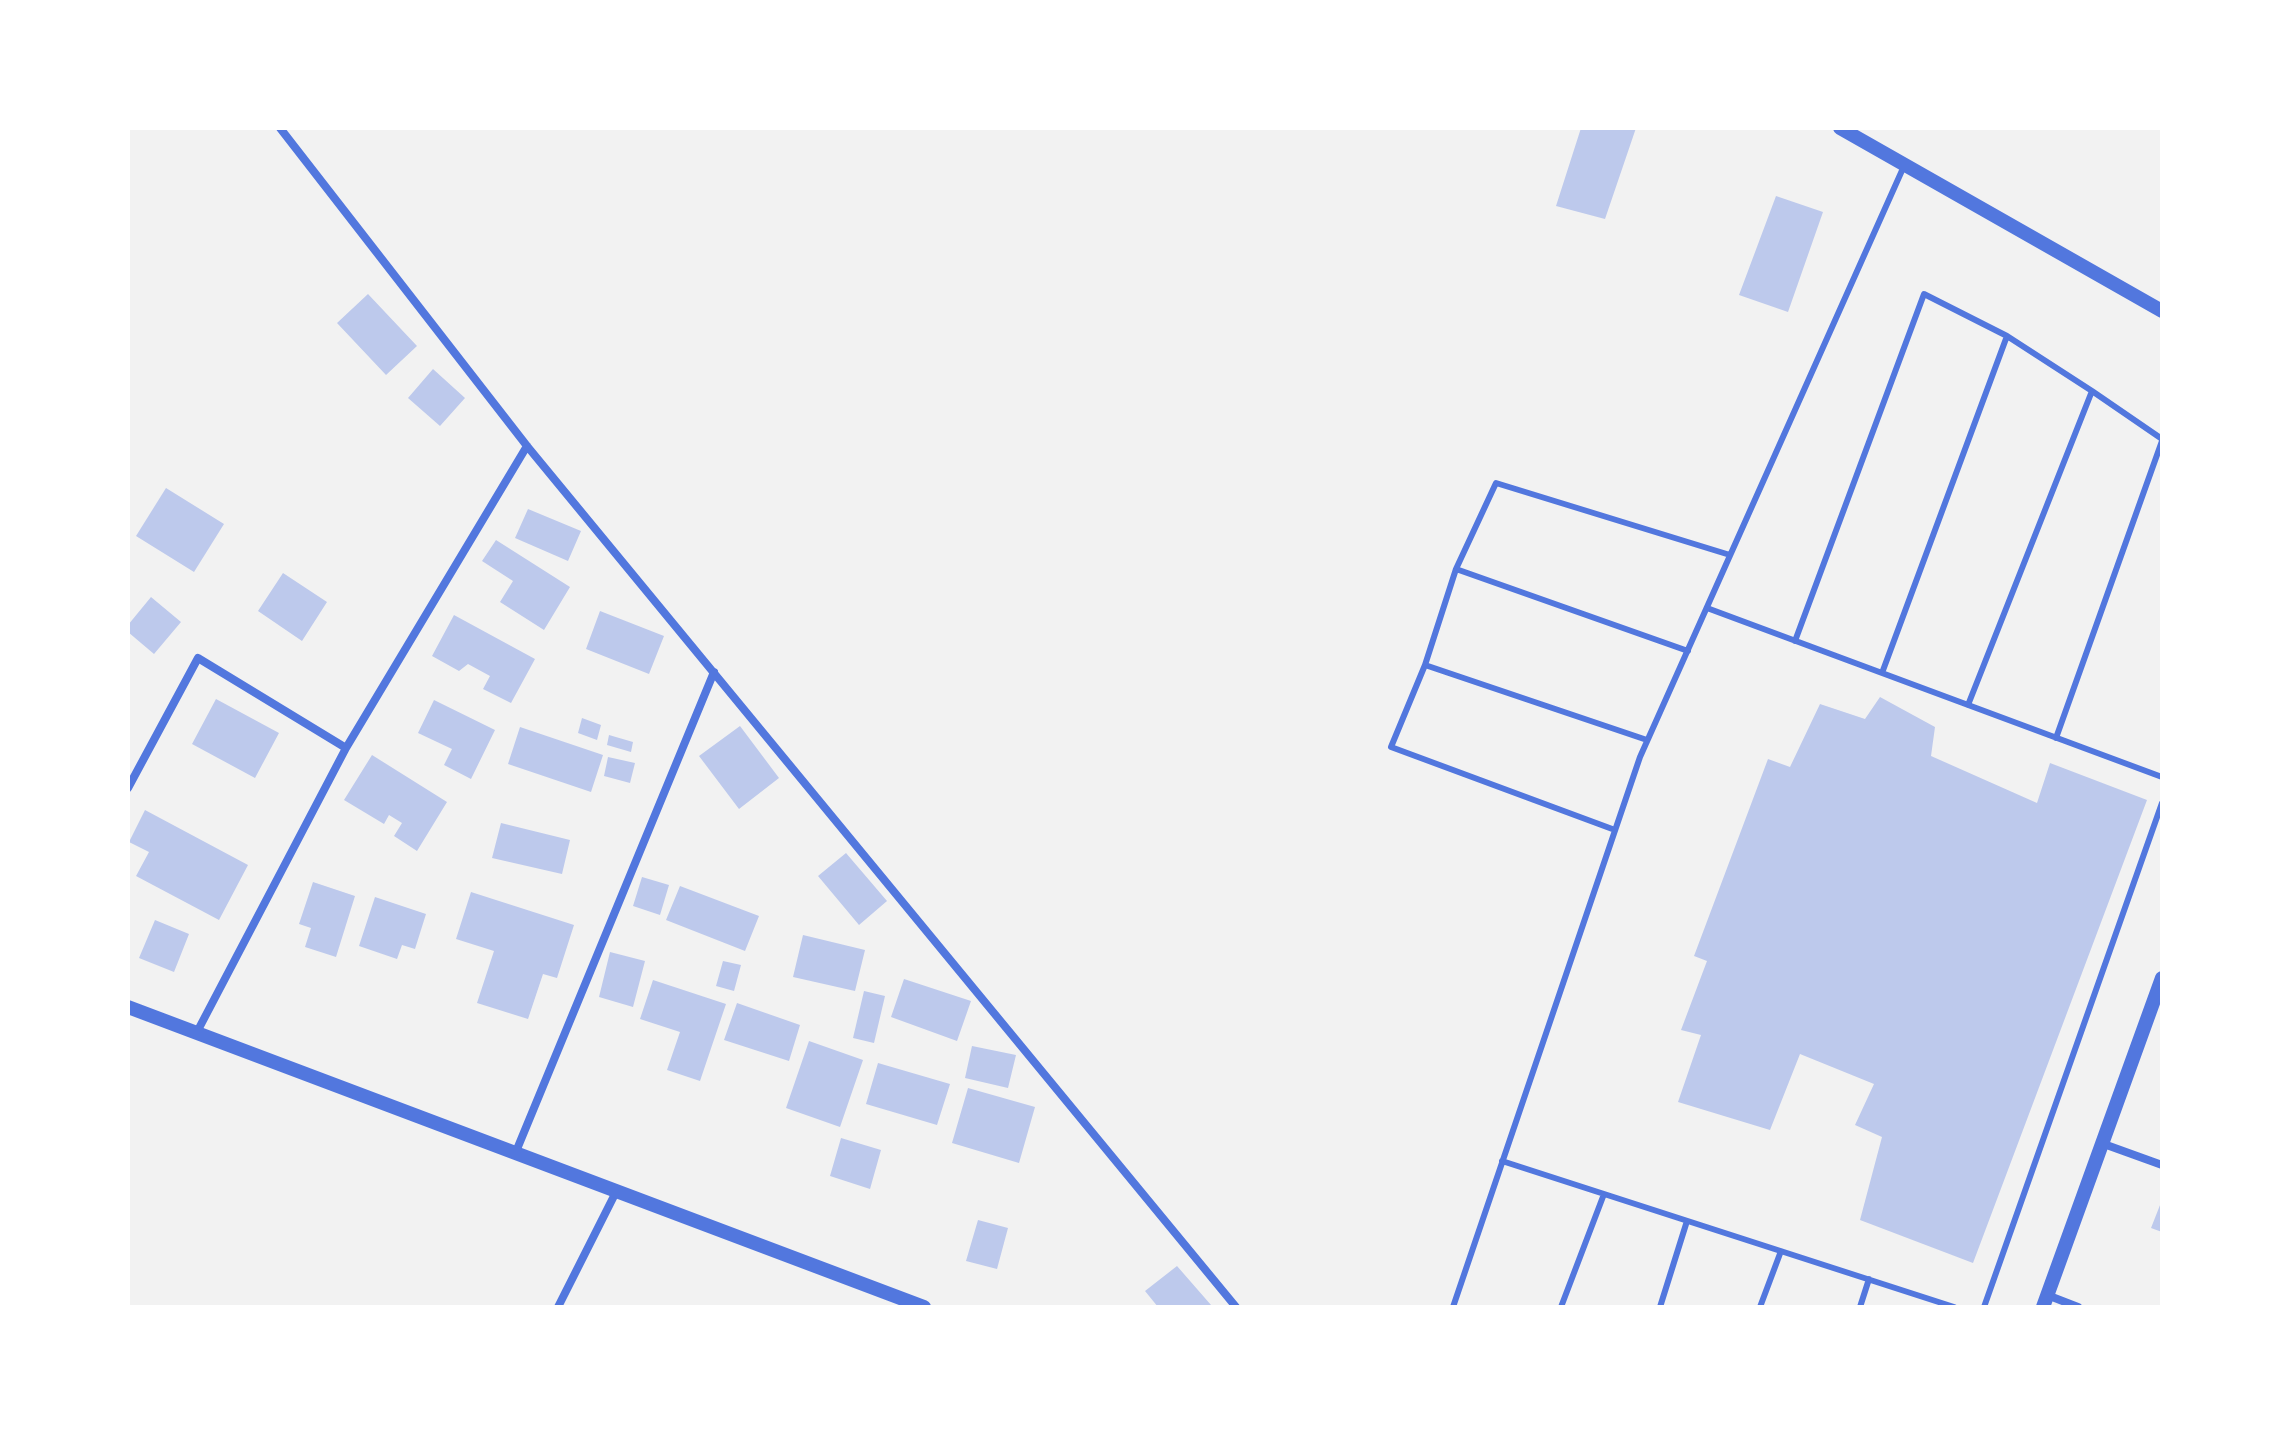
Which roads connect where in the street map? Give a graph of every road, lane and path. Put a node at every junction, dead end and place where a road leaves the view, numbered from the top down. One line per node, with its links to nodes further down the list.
1 (280, 128): 8 (street)
2 (1840, 128): 3 (street)
3 (1905, 164): 4 (street); 9 (lane)
4 (2162, 311)
5 (2007, 336): 6 (lane); 12 (lane); 16 (lane)
6 (2092, 391): 7 (lane); 17 (lane)
7 (2162, 440): 18 (lane)
8 (527, 446): 15 (street); 20 (street)
9 (1730, 555): 10 (lane); 11 (lane)
10 (1456, 569): 13 (lane); 14 (lane)
11 (1707, 608): 12 (lane); 13 (lane)
12 (1795, 641): 16 (lane)
13 (1688, 651): 19 (lane)
14 (1425, 665): 19 (lane); 24 (lane)
15 (714, 672): 29 (street); 40 (street)
16 (1882, 673): 17 (lane)
17 (1968, 705): 18 (lane)
18 (2056, 738): 21 (lane)
19 (1647, 740): 24 (lane)
20 (346, 748): 22 (street); 27 (street)
21 (2162, 777)
22 (128, 788)
23 (2162, 803): 47 (lane)
24 (1615, 830): 30 (lane)
25 (2162, 978): 28 (street)
26 (128, 1007): 27 (street)
27 (197, 1032): 29 (street)
28 (2101, 1143): 31 (street); 37 (street)
29 (515, 1154): 32 (street)
30 (1502, 1161): 33 (lane); 41 (lane)
31 (2162, 1165)
32 (616, 1192): 38 (street); 39 (street)
33 (1604, 1194): 34 (lane); 42 (lane)
34 (1687, 1221): 35 (lane); 43 (lane)
35 (1781, 1251): 36 (lane); 44 (lane)
36 (1869, 1279): 45 (lane); 46 (lane)
37 (2045, 1301): 48 (street)
38 (558, 1307)
39 (924, 1307)
40 (1236, 1307)
41 (1453, 1307)
42 (1561, 1307)
43 (1660, 1307)
44 (1760, 1307)
45 (1860, 1307)
46 (1954, 1307)
47 (1984, 1307)
48 (2078, 1307)

